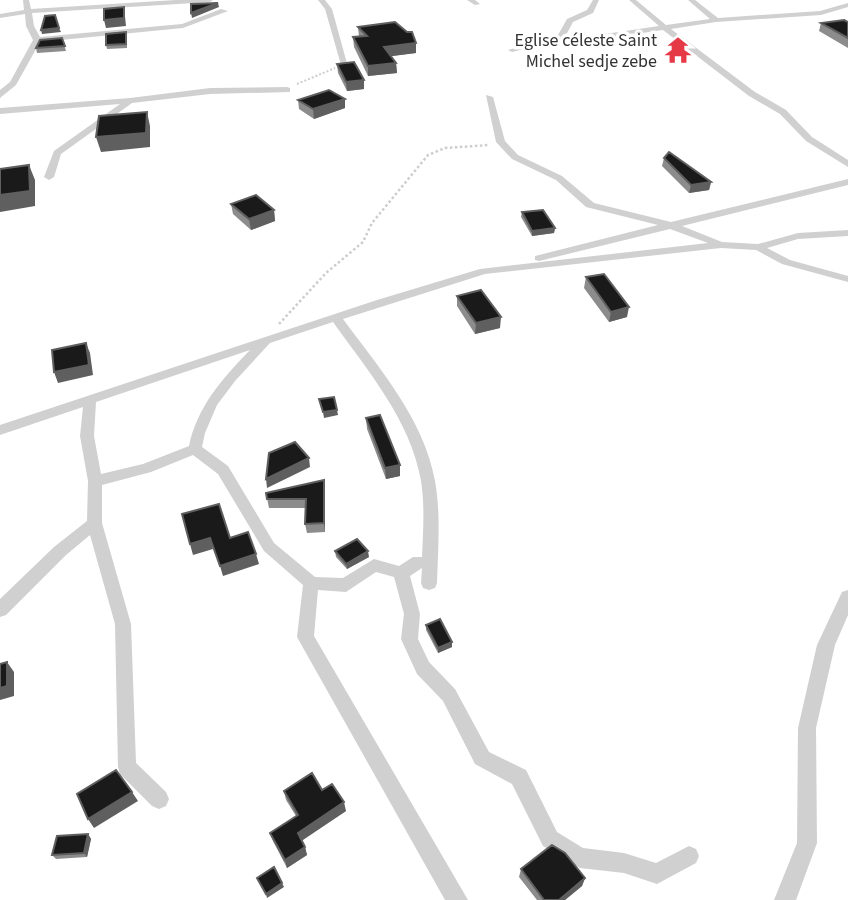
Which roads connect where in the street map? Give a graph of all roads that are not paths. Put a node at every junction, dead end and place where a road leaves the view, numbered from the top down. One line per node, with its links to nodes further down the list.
1 (58, 0): 8 (street)
2 (212, 0): 8 (street); 14 (street)
3 (321, 0): 17 (street)
4 (596, 0): 15 (street)
5 (632, 0): 13 (street)
6 (691, 0): 12 (street)
7 (848, 5): 9 (street)
8 (28, 6): 10 (street); 14 (street)
9 (821, 13): 11 (street); 12 (street)
10 (0, 16)
11 (830, 17)
12 (716, 20): 13 (street)
13 (664, 27): 15 (street); 23 (street)
14 (37, 40): 19 (street)
15 (532, 47): 16 (street)
16 (512, 50)
17 (345, 65)
18 (286, 90): 21 (street)
19 (0, 95)
20 (489, 97): 26 (street)
21 (130, 101): 22 (street); 24 (street)
22 (0, 111)
23 (848, 164)
24 (49, 177)
25 (848, 183): 26 (street)
26 (669, 225): 28 (street); 30 (street)
27 (848, 233): 29 (street)
28 (721, 245): 29 (street); 30 (street)
29 (758, 247): 31 (street)
30 (484, 271): 32 (street)
31 (848, 279)
32 (336, 318): 33 (street); 42 (street)
33 (270, 339): 34 (street); 36 (street)
34 (90, 399): 35 (street); 37 (street)
35 (0, 430)
36 (195, 449): 37 (street); 41 (street)
37 (96, 481): 38 (street)
38 (94, 523): 44 (street); 45 (street)
39 (419, 562): 40 (street)
40 (401, 573): 41 (street); 46 (street)
41 (311, 583): 47 (street)
42 (429, 583)
43 (848, 597): 48 (street)
44 (0, 610)
45 (159, 800)
46 (689, 856)
47 (457, 900)
48 (785, 900)

